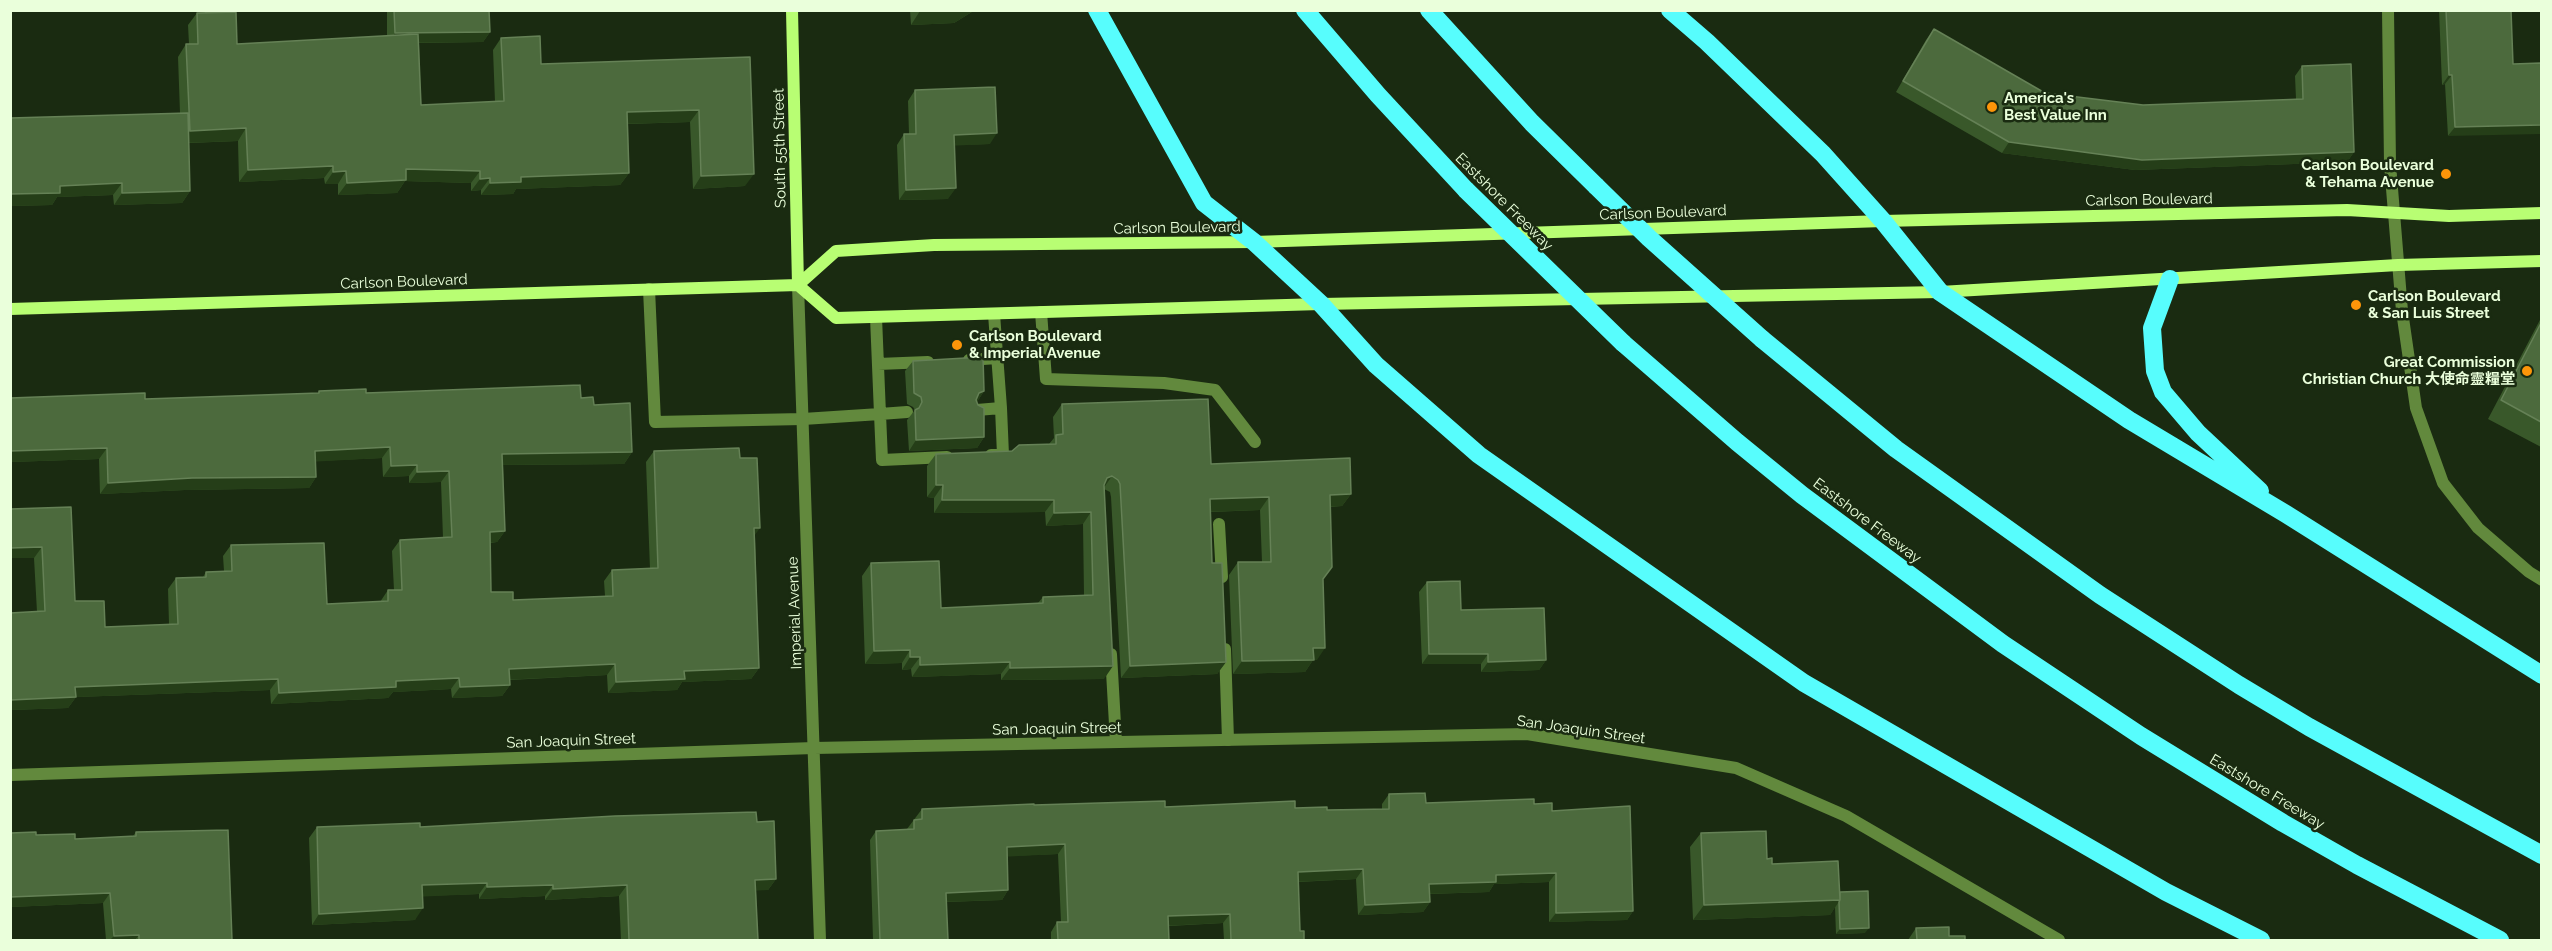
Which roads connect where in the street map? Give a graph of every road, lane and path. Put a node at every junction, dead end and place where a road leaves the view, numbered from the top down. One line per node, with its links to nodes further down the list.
1 (792, 10): 14 (main road, South 55th Street)
2 (1097, 10): 10 (highway)
3 (1305, 10): 49 (highway, Eastshore Freeway, bridge)
4 (1429, 10): 45 (highway, bridge)
5 (1670, 10): 9 (highway)
6 (2388, 10): 7 (street)
7 (2394, 213): 8 (main road, Carlson Boulevard); 9 (main road, Carlson Boulevard); 12 (street)
8 (2541, 213)
9 (1883, 221): 10 (main road, Carlson Boulevard); 16 (highway)
10 (1254, 242): 14 (main road, Carlson Boulevard); 17 (highway)
11 (2541, 261): 12 (main road)
12 (2398, 265): 13 (main road); 36 (street)
13 (2170, 279): 16 (main road); 34 (highway)
14 (798, 285): 15 (main road, Carlson Boulevard); 21 (main road); 30 (street, Imperial Avenue)
15 (649, 289): 18 (main road, Carlson Boulevard); 30 (street)
16 (1940, 292): 17 (main road); 34 (highway)
17 (1321, 304): 19 (main road); 48 (highway)
18 (10, 309)
19 (1041, 312): 20 (main road); 31 (street)
20 (994, 314): 21 (main road); 22 (street)
21 (876, 317): 25 (street)
22 (997, 358): 23 (street); 26 (street)
23 (962, 360)
24 (938, 361): 25 (street)
25 (878, 364): 29 (street)
26 (1000, 408): 27 (street); 32 (street)
27 (977, 410)
28 (907, 412): 29 (street)
29 (880, 414): 30 (street); 33 (street)
30 (803, 419): 43 (street, Imperial Avenue)
31 (1255, 442)
32 (981, 456)
33 (959, 457)
34 (2286, 514): 40 (highway)
35 (1219, 524): 37 (street)
36 (2541, 580)
37 (1222, 592)
38 (1224, 638): 41 (street)
39 (1111, 647): 42 (street)
40 (2541, 675)
41 (1228, 741): 42 (street, San Joaquin Street); 47 (street, San Joaquin Street)
42 (1116, 742): 43 (street, San Joaquin Street)
43 (814, 748): 44 (street, San Joaquin Street); 46 (street, Imperial Avenue)
44 (10, 775)
45 (2541, 855)
46 (820, 940)
47 (2059, 940)
48 (2261, 940)
49 (2500, 940)

